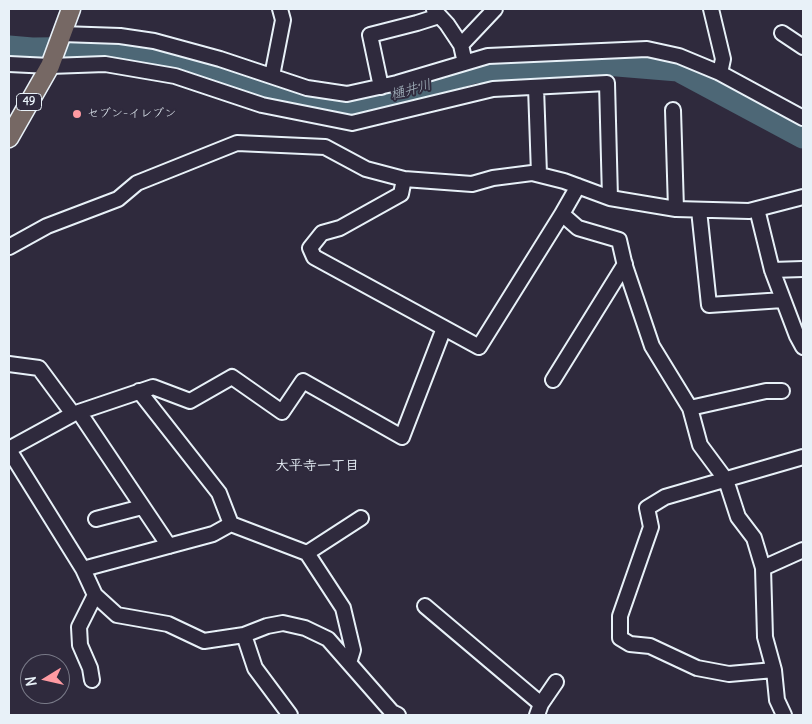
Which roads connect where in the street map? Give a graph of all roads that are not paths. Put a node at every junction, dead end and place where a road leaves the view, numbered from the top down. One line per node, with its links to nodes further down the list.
1 (71, 9): 7 (main road, 49)
2 (280, 9): 14 (street)
3 (495, 9): 8 (street)
4 (711, 9): 13 (street)
5 (436, 12): 8 (street); 15 (street)
6 (782, 33): 9 (street)
7 (62, 34): 12 (main road, 49); 14 (street)
8 (461, 45): 10 (street)
9 (803, 48)
10 (465, 62): 13 (street); 15 (street)
11 (9, 64): 12 (street)
12 (50, 66): 16 (street); 19 (main road, 49)
13 (720, 72): 18 (street)
14 (272, 76): 15 (street)
15 (381, 86)
16 (536, 87): 20 (street); 24 (street)
17 (674, 110): 25 (street)
18 (803, 118)
19 (9, 138)
20 (539, 174): 21 (street); 22 (street)
21 (404, 179): 29 (street); 34 (street)
22 (578, 186): 24 (street); 28 (street)
23 (803, 197): 26 (street)
24 (610, 198): 25 (street)
25 (676, 209): 27 (street)
26 (756, 209): 27 (street); 32 (street)
27 (699, 210): 33 (street)
28 (562, 214): 30 (street); 34 (street)
29 (9, 247)
30 (625, 264): 37 (street); 40 (street)
31 (803, 269): 32 (street)
32 (772, 270): 33 (street)
33 (783, 300): 35 (street)
34 (444, 328): 38 (street)
35 (803, 347)
36 (9, 364): 41 (street)
37 (553, 380)
38 (140, 391): 41 (street); 48 (street)
39 (782, 391): 40 (street)
40 (690, 408): 44 (street)
41 (76, 413): 42 (street); 45 (street)
42 (9, 450): 53 (street)
43 (803, 457): 44 (street)
44 (726, 480): 52 (street); 58 (street)
45 (142, 507): 46 (street); 49 (street)
46 (96, 518)
47 (360, 518): 51 (street)
48 (230, 524): 49 (street); 51 (street)
49 (169, 546): 53 (street)
50 (803, 550): 52 (street)
51 (306, 553): 57 (street)
52 (763, 568): 58 (street)
53 (83, 569): 54 (street)
54 (95, 595): 56 (street); 59 (street)
55 (425, 606): 61 (street)
56 (244, 635): 57 (street); 62 (street)
57 (349, 664): 63 (street)
58 (774, 670): 64 (street)
59 (92, 680)
60 (556, 682): 61 (street)
61 (539, 710)
62 (290, 715)
63 (398, 715)
64 (784, 715)

